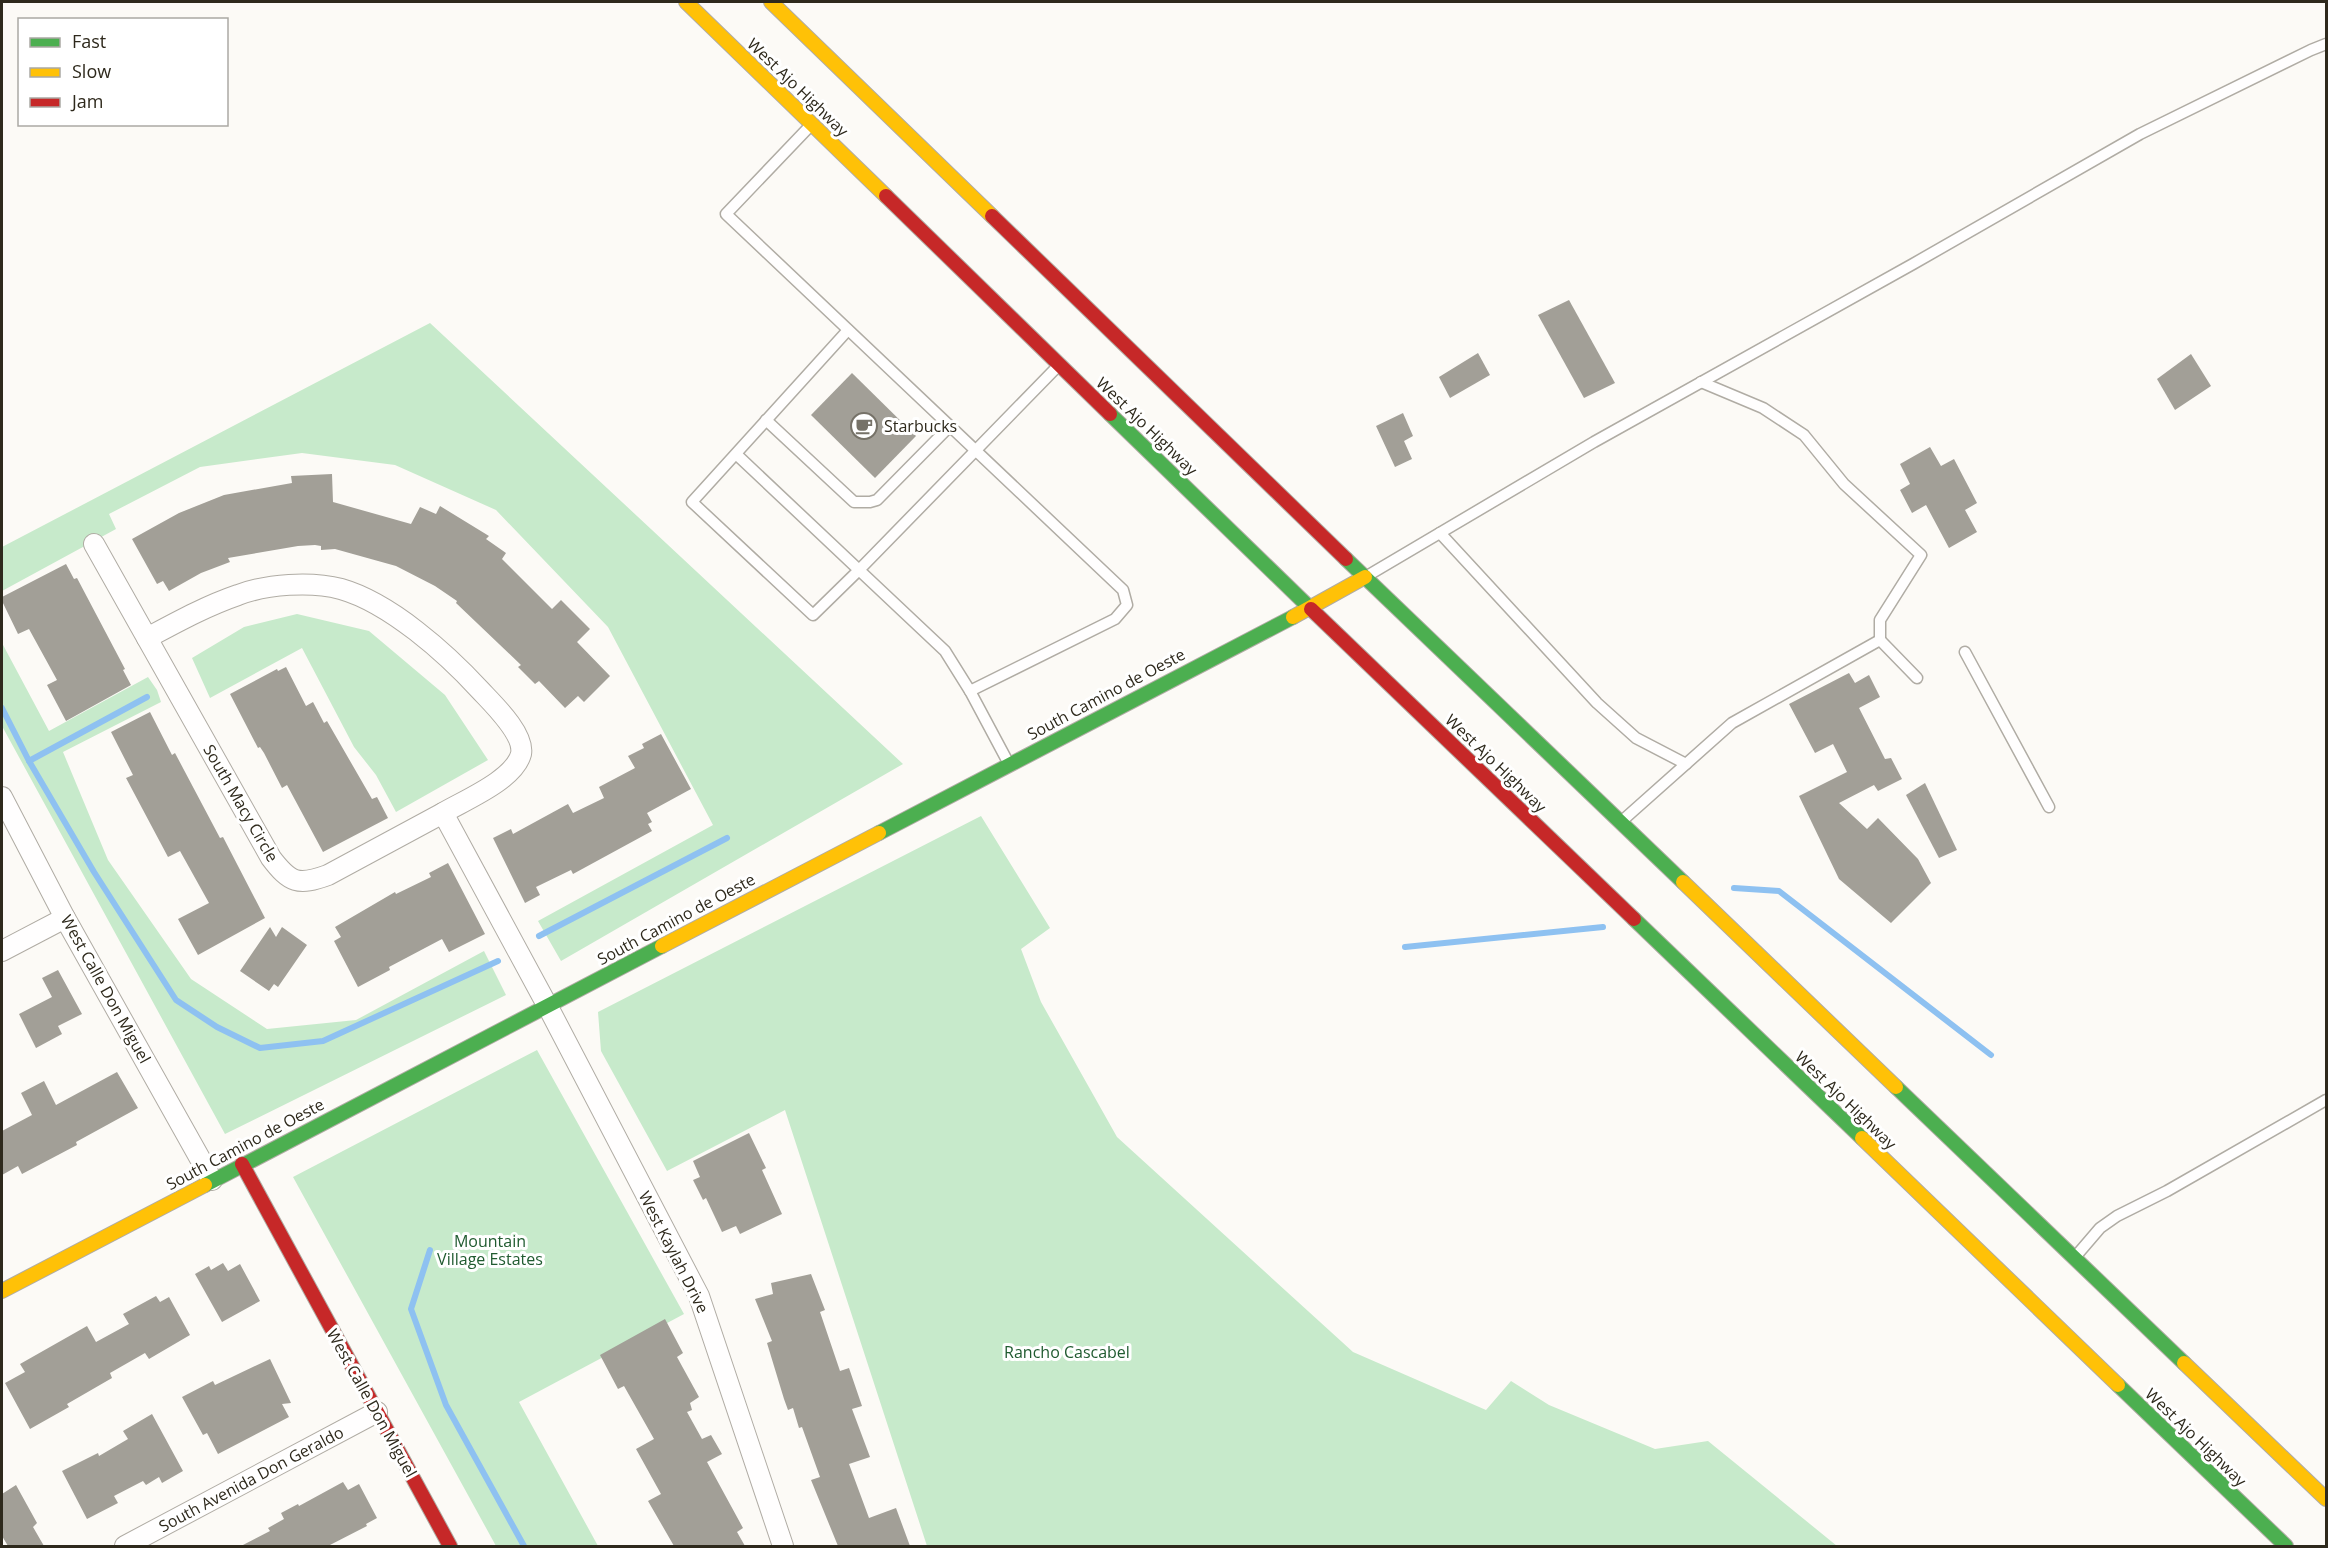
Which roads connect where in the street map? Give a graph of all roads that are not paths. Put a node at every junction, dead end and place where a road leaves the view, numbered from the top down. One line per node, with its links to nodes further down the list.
1 (686, 2): 4 (main road, West Ajo Highway)
2 (771, 2): 15 (main road)
3 (2326, 44): 7 (lane)
4 (812, 123): 5 (lane); 6 (main road, West Ajo Highway)
5 (848, 330): 8 (lane); 9 (lane)
6 (1060, 365): 10 (lane); 16 (main road, West Ajo Highway)
7 (1701, 382): 12 (lane); 18 (lane)
8 (766, 420): 9 (lane); 11 (lane)
9 (950, 426): 10 (lane)
10 (974, 450): 14 (lane); 21 (lane)
11 (736, 453): 14 (lane); 14 (lane)
12 (1440, 533): 15 (lane); 23 (lane)
13 (94, 544): 17 (street, South Macy Circle)
14 (859, 570): 21 (lane)
15 (1365, 577): 16 (main road, South Camino de Oeste); 27 (main road)
16 (1310, 608): 22 (main road, South Camino de Oeste); 41 (main road, West Ajo Highway)
17 (147, 638): 26 (street, South Macy Circle); 26 (street, South Macy Circle)
18 (1880, 640): 20 (lane); 23 (lane)
19 (1965, 652): 25 (lane)
20 (1917, 678)
21 (970, 691): 22 (lane)
22 (1009, 764): 30 (main road, South Camino de Oeste)
23 (1686, 764): 27 (lane)
24 (2, 797): 28 (street, West Calle Don Miguel)
25 (2049, 807)
26 (442, 813): 30 (street)
27 (1621, 822): 34 (main road)
28 (65, 918): 29 (street); 33 (street, West Calle Don Miguel)
29 (2, 951)
30 (547, 1005): 32 (main road, South Camino de Oeste); 40 (street, West Kaylah Drive)
31 (2326, 1100): 34 (lane)
32 (242, 1164): 33 (main road, South Camino de Oeste); 36 (main road, West Calle Don Miguel)
33 (212, 1180): 35 (main road, South Camino de Oeste)
34 (2075, 1258): 37 (main road)
35 (2, 1291)
36 (377, 1412): 38 (street, South Avenida Don Geraldo); 39 (main road, West Calle Don Miguel)
37 (2326, 1499)
38 (125, 1546)
39 (450, 1546)
40 (783, 1546)
41 (2286, 1546)

